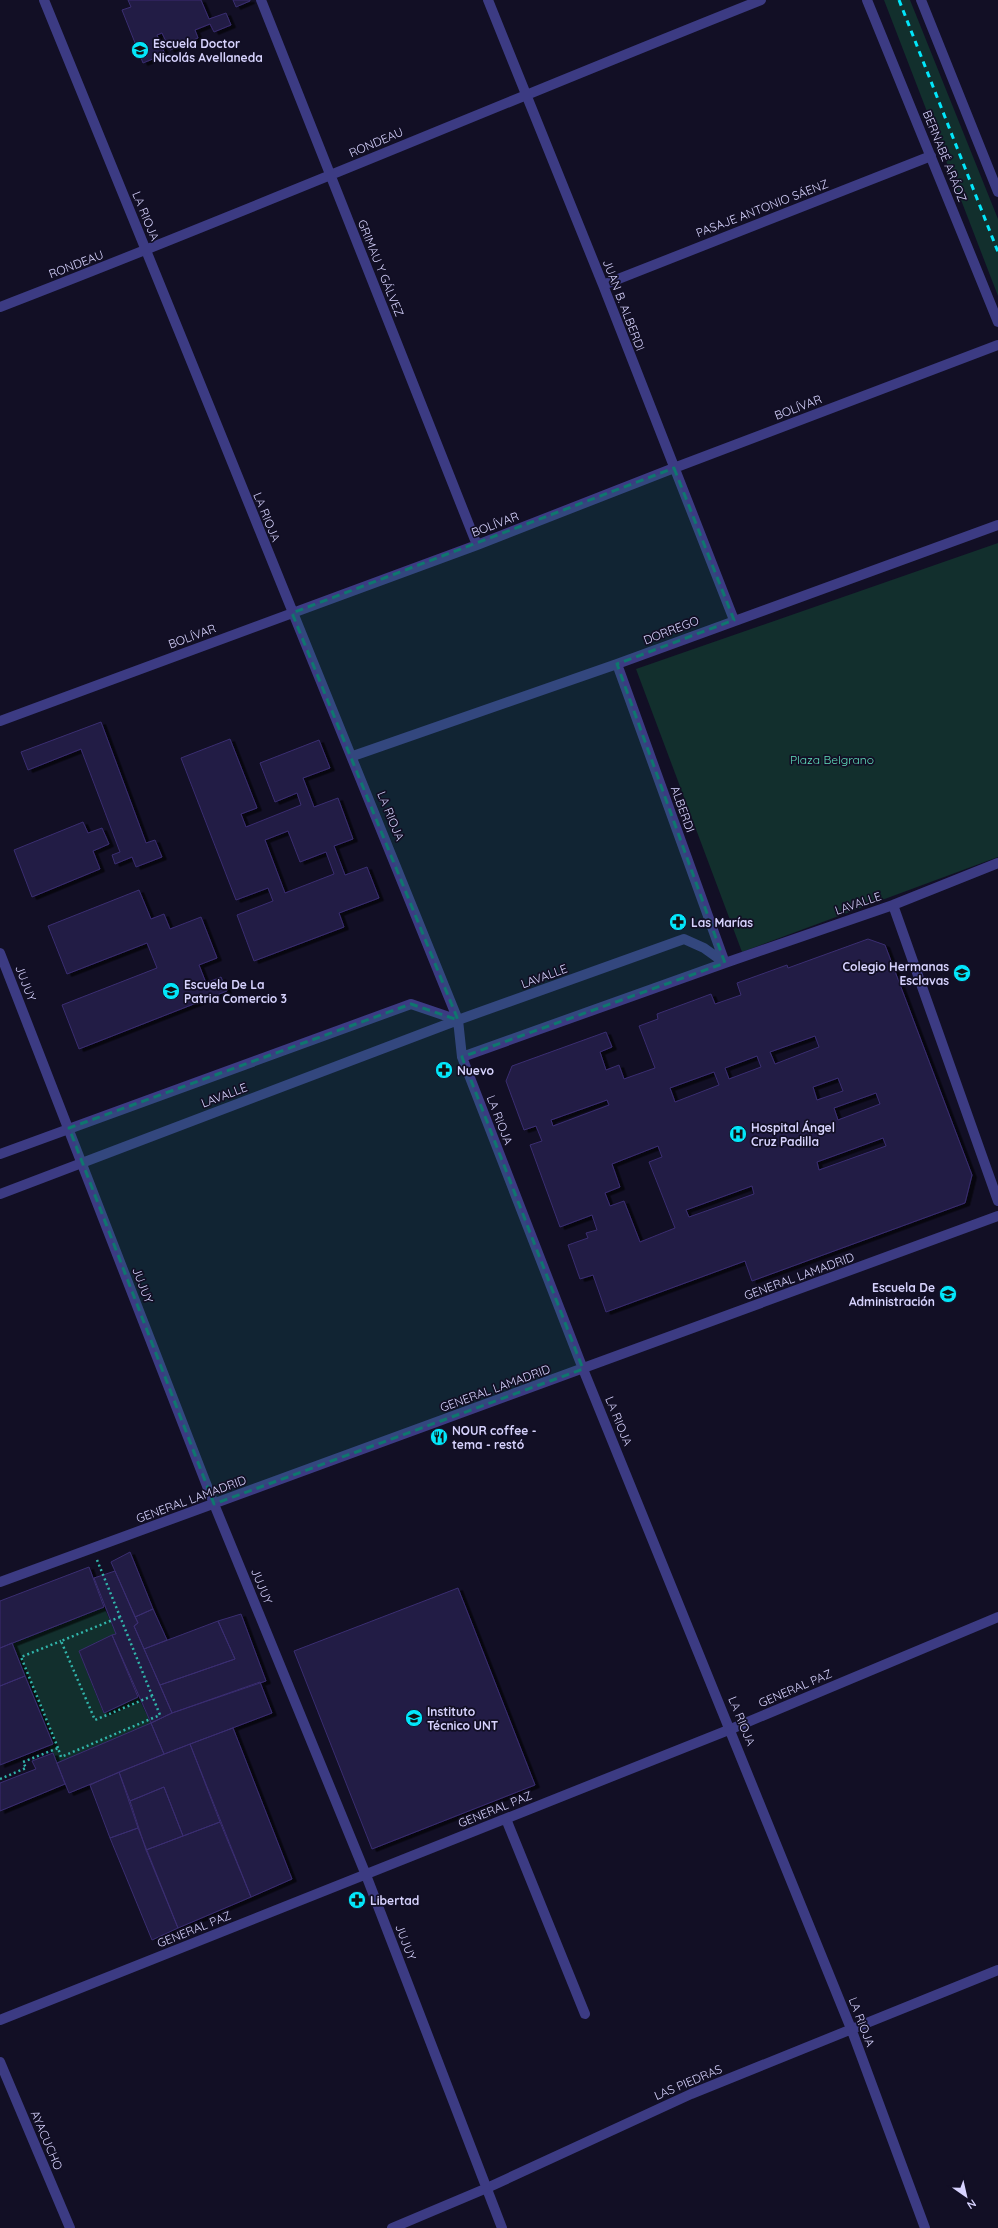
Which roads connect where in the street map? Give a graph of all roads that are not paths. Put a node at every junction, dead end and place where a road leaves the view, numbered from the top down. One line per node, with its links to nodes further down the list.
1 (44, 0): 11 (street, LA RIOJA)
2 (260, 0): 9 (street, GRIMAU Y GÁLVEZ)
3 (488, 0): 7 (street, JUAN B. ALBERDI)
4 (761, 0): 7 (street, RONDEAU)
5 (867, 0): 8 (street, BERNABÉ ARÁOZ)
6 (921, 0): 10 (street)
7 (525, 94): 9 (street, RONDEAU); 12 (street, JUAN B. ALBERDI)
8 (931, 156): 12 (street, PASAJE ANTONIO SÁENZ); 14 (street, BERNABÉ ARÁOZ)
9 (330, 175): 11 (street, RONDEAU); 18 (street, GRIMAU Y GÁLVEZ)
10 (998, 192)
11 (146, 251): 13 (street, RONDEAU); 19 (street, LA RIOJA)
12 (603, 285): 16 (street, JUAN B. ALBERDI)
13 (0, 307)
14 (998, 322)
15 (998, 345): 16 (street, BOLÍVAR)
16 (674, 468): 18 (street, BOLÍVAR); 20 (street, JUAN B. ALBERDI)
17 (998, 525): 20 (street, DORREGO)
18 (477, 545): 19 (street, BOLÍVAR)
19 (292, 613): 22 (street, BOLÍVAR); 23 (street, LA RIOJA)
20 (734, 620): 21 (street, DORREGO)
21 (617, 664): 23 (street, DORREGO); 27 (street, ALBERDI)
22 (0, 721)
23 (353, 756): 28 (street, LA RIOJA)
24 (998, 863): 25 (street, LAVALLE)
25 (893, 905): 27 (street, LAVALLE); 34 (street)
26 (0, 953): 30 (street, JUJUY)
27 (725, 963): 28 (street, LAVALLE); 29 (street, LAVALLE)
28 (458, 1020): 29 (street, LA RIOJA); 30 (street, LAVALLE); 32 (street, LAVALLE)
29 (462, 1057): 36 (street, LA RIOJA)
30 (69, 1128): 31 (street, LAVALLE); 32 (street, JUJUY)
31 (0, 1154)
32 (82, 1163): 33 (street, LAVALLE); 37 (street, JUJUY)
33 (0, 1194)
34 (998, 1201)
35 (998, 1216): 36 (street, GENERAL LAMADRID)
36 (584, 1370): 37 (street, GENERAL LAMADRID); 40 (street, LA RIOJA)
37 (214, 1504): 38 (street, GENERAL LAMADRID); 42 (street, JUJUY)
38 (0, 1582)
39 (998, 1617): 40 (street, GENERAL PAZ)
40 (731, 1729): 41 (street, GENERAL PAZ); 46 (street, LA RIOJA)
41 (506, 1819): 42 (street, GENERAL PAZ); 44 (street)
42 (366, 1875): 45 (street, GENERAL PAZ); 48 (street, JUJUY)
43 (998, 1970): 46 (street, LAS PIEDRAS)
44 (585, 2014)
45 (0, 2020)
46 (852, 2030): 48 (street, LAS PIEDRAS); 52 (street, LA RIOJA)
47 (0, 2062): 49 (street, AYACUCHO)
48 (488, 2188): 50 (street, LAS PIEDRAS); 51 (street, JUJUY)
49 (70, 2228)
50 (392, 2228)
51 (502, 2228)
52 (925, 2228)

